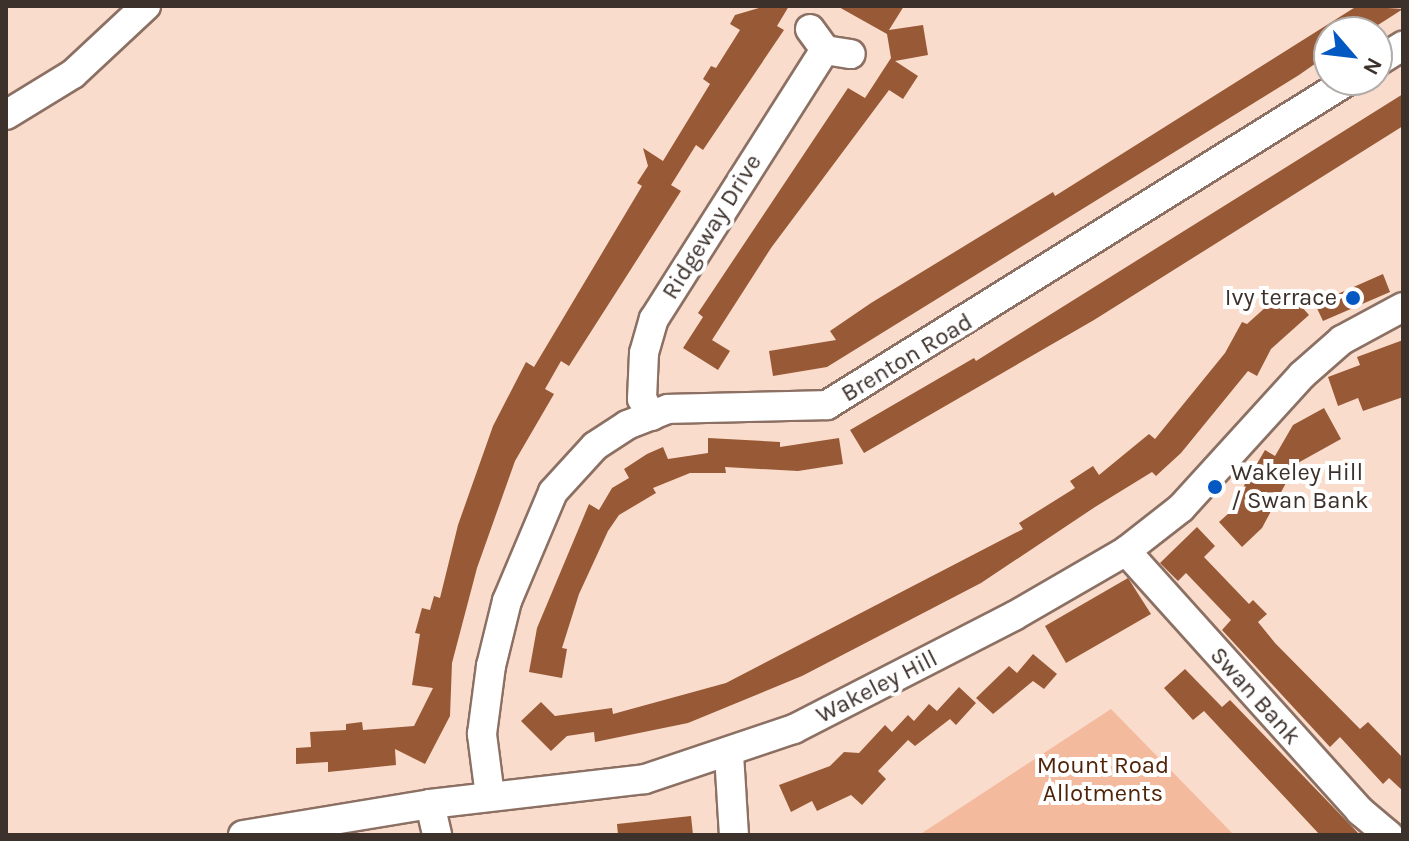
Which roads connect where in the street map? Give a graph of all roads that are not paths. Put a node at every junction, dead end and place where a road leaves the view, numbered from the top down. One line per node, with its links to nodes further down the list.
1 (146, 6): 4 (street)
2 (829, 44): 6 (street, Ridgeway Drive)
3 (1323, 96): 6 (street, Brenton Road)
4 (6, 115)
5 (1403, 307): 7 (street, Wakeley Hill)
6 (652, 416): 9 (street, Brenton Road)
7 (1126, 551): 8 (street, Wakeley Hill); 14 (street, Swan Bank)
8 (729, 754): 9 (street, Wakeley Hill); 13 (street)
9 (490, 796): 10 (street, Wakeley Hill)
10 (430, 804): 11 (street, Wakeley Hill); 12 (street)
11 (243, 835)
12 (437, 835)
13 (734, 835)
14 (1389, 835)

